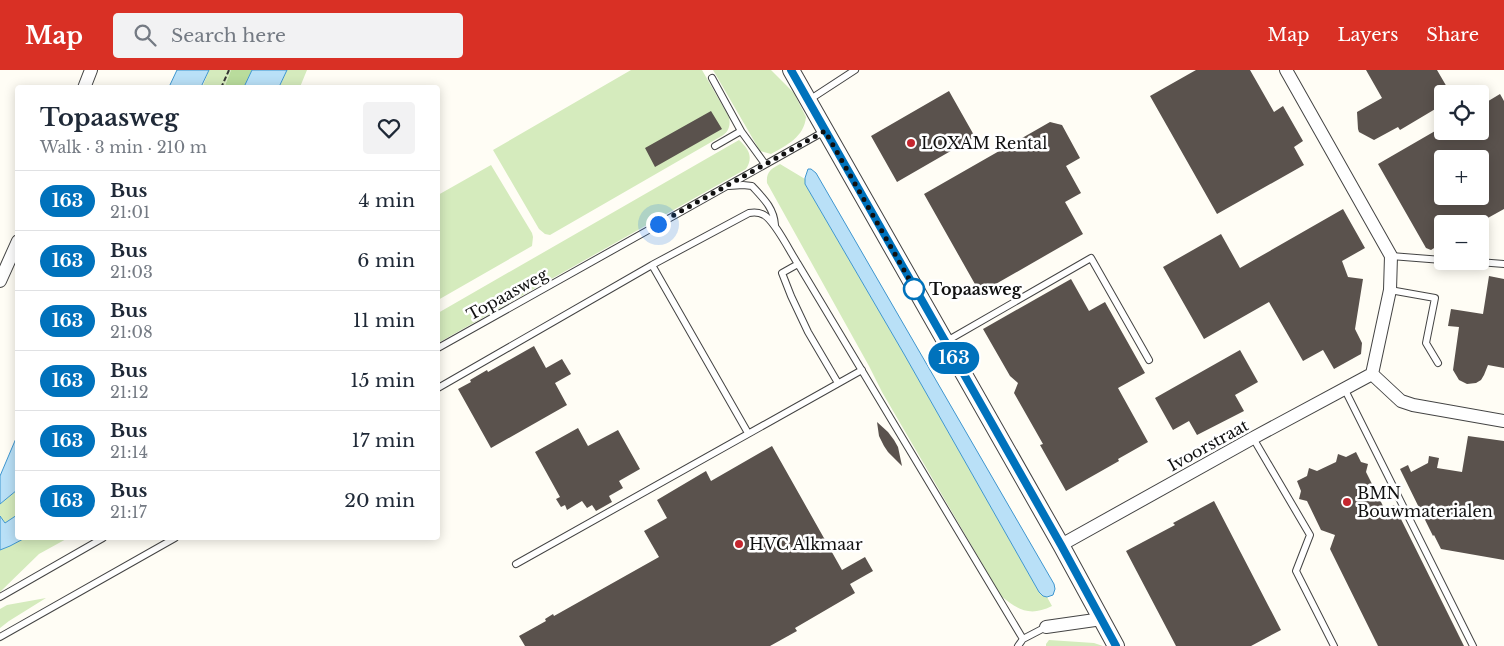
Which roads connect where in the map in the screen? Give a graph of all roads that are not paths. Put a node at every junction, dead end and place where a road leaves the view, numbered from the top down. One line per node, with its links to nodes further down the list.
1 (91, 70): 6 (street)
2 (791, 70): 7 (street)
3 (855, 70): 7 (lane)
4 (1286, 70): 15 (street)
5 (712, 78): 8 (lane)
6 (85, 85)
7 (808, 100): 9 (street)
8 (740, 131): 10 (lane); 11 (lane)
9 (825, 131): 11 (lane, Topaasweg); 23 (street)
10 (715, 146)
11 (765, 164): 12 (lane, Topaasweg)
12 (726, 186): 13 (lane); 24 (lane, Topaasweg)
13 (775, 227): 18 (lane); 20 (lane)
14 (15, 248): 21 (street)
15 (1392, 256): 16 (lane); 22 (street)
16 (1434, 259)
17 (1489, 263): 19 (lane)
18 (798, 264): 27 (lane); 29 (lane)
19 (1504, 264)
20 (652, 265): 30 (lane); 33 (lane)
21 (0, 280)
22 (1390, 290): 26 (lane); 28 (street)
23 (945, 342): 25 (lane); 37 (street)
24 (440, 347)
25 (1149, 360)
26 (1438, 363)
27 (862, 370): 29 (lane); 43 (lane)
28 (1372, 374): 31 (street, Ivoorstraat); 32 (street)
29 (838, 383): 33 (lane)
30 (440, 387)
31 (1344, 388): 34 (street, Ivoorstraat); 47 (lane)
32 (1504, 421)
33 (748, 433): 38 (lane)
34 (1253, 438): 37 (street, Ivoorstraat); 46 (lane)
35 (100, 540): 39 (lane)
36 (171, 540): 42 (lane)
37 (1061, 545): 40 (street)
38 (516, 564)
39 (0, 597)
40 (1102, 620): 41 (street); 45 (street)
41 (1046, 627): 43 (lane)
42 (0, 637)
43 (1023, 639): 44 (lane)
44 (1018, 646)
45 (1116, 646)
46 (1334, 646)
47 (1474, 646)

